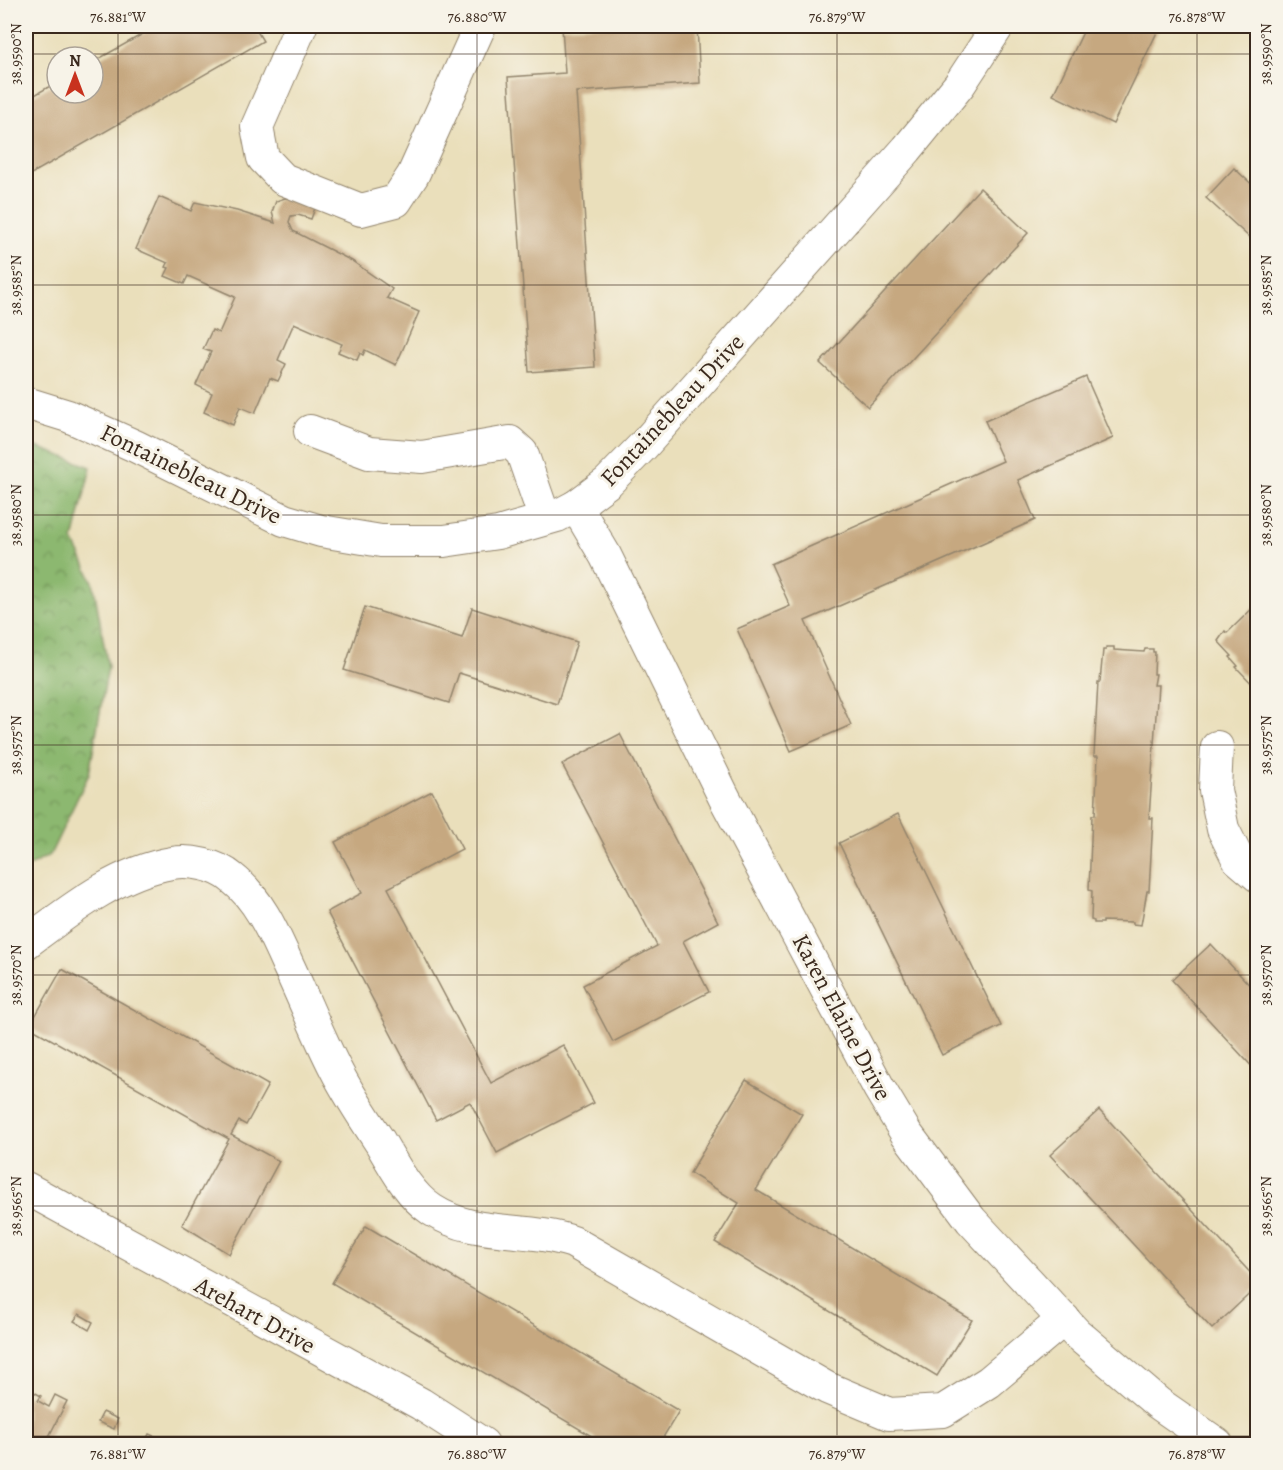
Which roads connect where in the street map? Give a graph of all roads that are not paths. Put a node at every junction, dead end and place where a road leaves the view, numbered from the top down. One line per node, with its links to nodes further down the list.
1 (301, 26): 2 (street)
2 (480, 26)
3 (998, 26): 6 (street, Fontainebleau Drive)
4 (26, 403): 7 (street, Fontainebleau Drive)
5 (310, 431): 7 (street)
6 (576, 506): 7 (street, Fontainebleau Drive); 12 (street, Karen Elaine Drive)
7 (545, 519)
8 (1217, 747): 9 (street)
9 (1257, 876)
10 (26, 943): 12 (street)
11 (26, 1188): 13 (street, Arehart Drive)
12 (1064, 1319): 14 (street, Karen Elaine Drive)
13 (483, 1444)
14 (1216, 1444)

